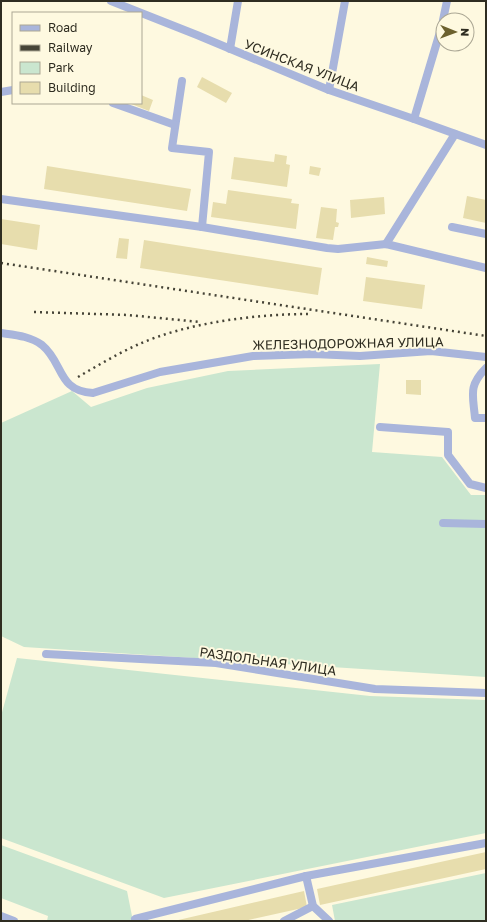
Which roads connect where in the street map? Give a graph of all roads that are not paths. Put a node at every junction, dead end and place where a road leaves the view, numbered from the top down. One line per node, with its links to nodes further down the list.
1 (111, 1): 5 (street, УСИНСКАЯ УЛИЦА)
2 (238, 1): 9 (street)
3 (345, 1): 12 (street)
4 (447, 1): 6 (street)
5 (139, 12)
6 (445, 12)
7 (142, 13): 9 (street, УСИНСКАЯ УЛИЦА)
8 (435, 48): 15 (street)
9 (230, 50): 12 (street, УСИНСКАЯ УЛИЦА)
10 (182, 81): 16 (street)
11 (12, 90): 13 (street)
12 (329, 90): 15 (street, УСИНСКАЯ УЛИЦА)
13 (1, 92)
14 (116, 104): 16 (street)
15 (414, 119): 17 (street, УСИНСКАЯ УЛИЦА)
16 (175, 125): 20 (street)
17 (455, 134): 18 (street, УСИНСКАЯ УЛИЦА); 23 (street)
18 (486, 145)
19 (1, 199): 20 (street)
20 (202, 227): 23 (street)
21 (452, 227): 22 (street)
22 (486, 234)
23 (386, 244): 24 (street)
24 (486, 268)
25 (1, 333): 26 (street, ЖЕЛЕЗНОДОРОЖНАЯ УЛИЦА)
26 (486, 356)
27 (486, 368): 28 (street)
28 (486, 418)
29 (380, 427): 30 (street)
30 (486, 488)
31 (443, 523): 32 (street)
32 (486, 524)
33 (46, 654): 34 (street, РАЗДОЛЬНАЯ УЛИЦА)
34 (486, 693)
35 (486, 843): 36 (street)
36 (306, 876): 37 (street); 40 (street)
37 (313, 906): 41 (street); 42 (street)
38 (1, 916): 39 (street)
39 (14, 921)
40 (136, 921)
41 (284, 921)
42 (329, 921)

